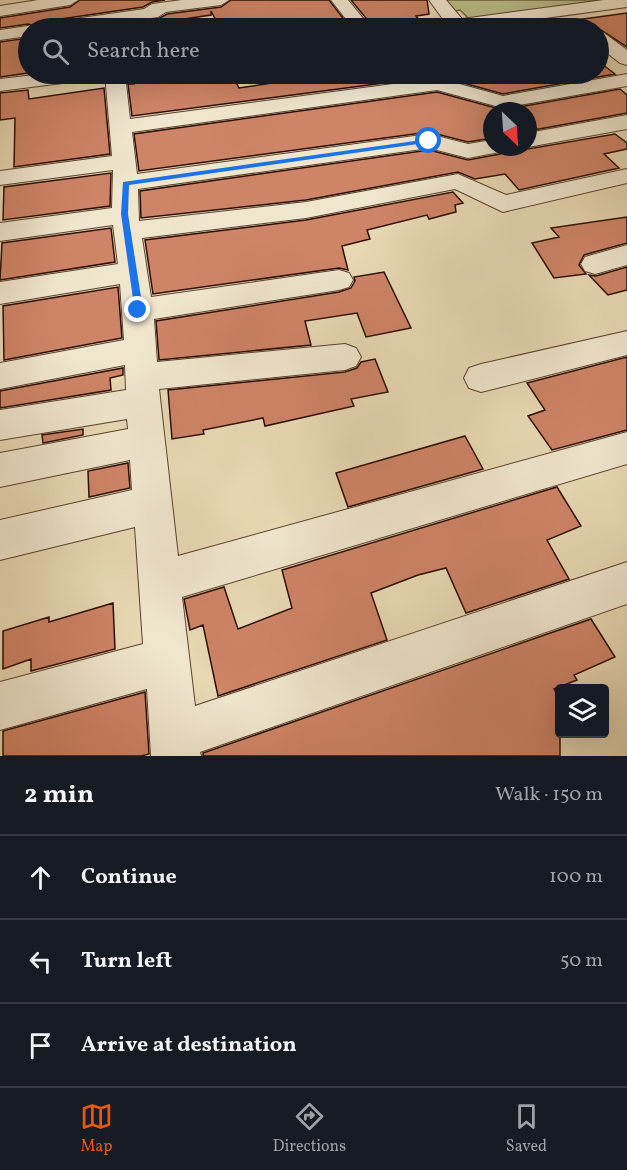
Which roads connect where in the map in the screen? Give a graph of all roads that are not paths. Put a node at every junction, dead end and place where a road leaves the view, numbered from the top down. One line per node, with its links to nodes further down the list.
1 (70, 0): 6 (street)
2 (221, 0): 8 (street)
3 (339, 0): 10 (street)
4 (437, 0): 11 (street)
5 (627, 2): 7 (street)
6 (0, 11)
7 (564, 11): 12 (street); 13 (street)
8 (156, 13): 9 (street)
9 (119, 18)
10 (354, 18)
11 (452, 18)
12 (515, 18)
13 (573, 18)
14 (18, 32): 15 (street)
15 (0, 35)
16 (609, 45): 17 (street)
17 (627, 59)
18 (627, 80): 20 (street)
19 (18, 83): 25 (street)
20 (609, 83)
21 (117, 84): 27 (street)
22 (438, 84): 24 (street)
23 (438, 84): 27 (street)
24 (604, 84)
25 (0, 85)
26 (627, 122): 28 (street)
27 (120, 127): 32 (street)
28 (537, 138)
29 (483, 148): 32 (street)
30 (627, 176): 32 (street)
31 (0, 178): 32 (street)
32 (125, 198): 33 (street); 36 (street)
33 (0, 232)
34 (627, 255): 35 (street)
35 (595, 264)
36 (133, 272): 38 (street); 39 (street)
37 (339, 280): 39 (street)
38 (0, 293)
39 (138, 310): 43 (street)
40 (627, 343): 44 (street)
41 (345, 357): 43 (street)
42 (0, 376): 43 (street)
43 (141, 376): 45 (street); 46 (street)
44 (481, 378)
45 (0, 425)
46 (147, 441): 48 (street); 49 (street)
47 (627, 448): 51 (street)
48 (0, 470)
49 (153, 504): 50 (street); 51 (street)
50 (0, 540)
51 (161, 582): 53 (street)
52 (627, 583): 55 (street)
53 (166, 661): 54 (street); 55 (street)
54 (0, 706)
55 (175, 746)

